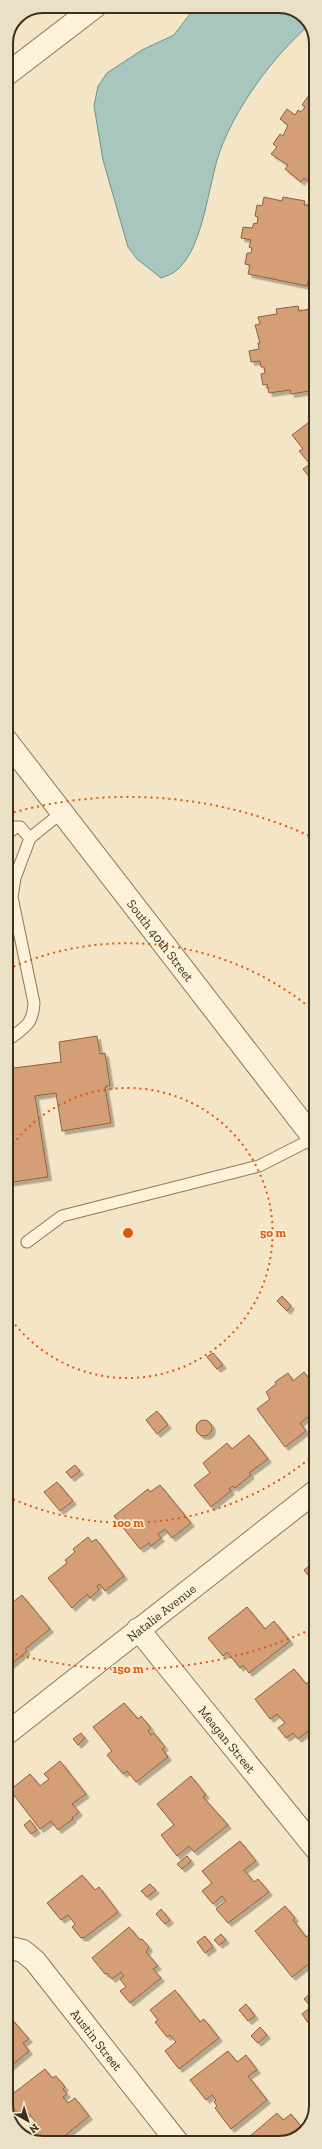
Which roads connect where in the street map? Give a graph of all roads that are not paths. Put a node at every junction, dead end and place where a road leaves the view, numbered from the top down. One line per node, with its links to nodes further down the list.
1 (87, 13): 2 (street)
2 (13, 71)
3 (13, 749): 4 (street, South 40th Street)
4 (61, 813): 6 (lane); 10 (street, South 40th Street)
5 (13, 829): 6 (lane)
6 (30, 838): 7 (lane)
7 (13, 891)
8 (13, 902): 9 (lane)
9 (13, 1036)
10 (309, 1132)
11 (309, 1143): 12 (lane)
12 (27, 1242)
13 (309, 1496): 14 (street, Natalie Avenue)
14 (138, 1629): 15 (street, Natalie Avenue); 16 (street, Meagan Street)
15 (13, 1728)
16 (309, 1840)
17 (13, 1948): 18 (street, Austin Street)
18 (172, 2136)

